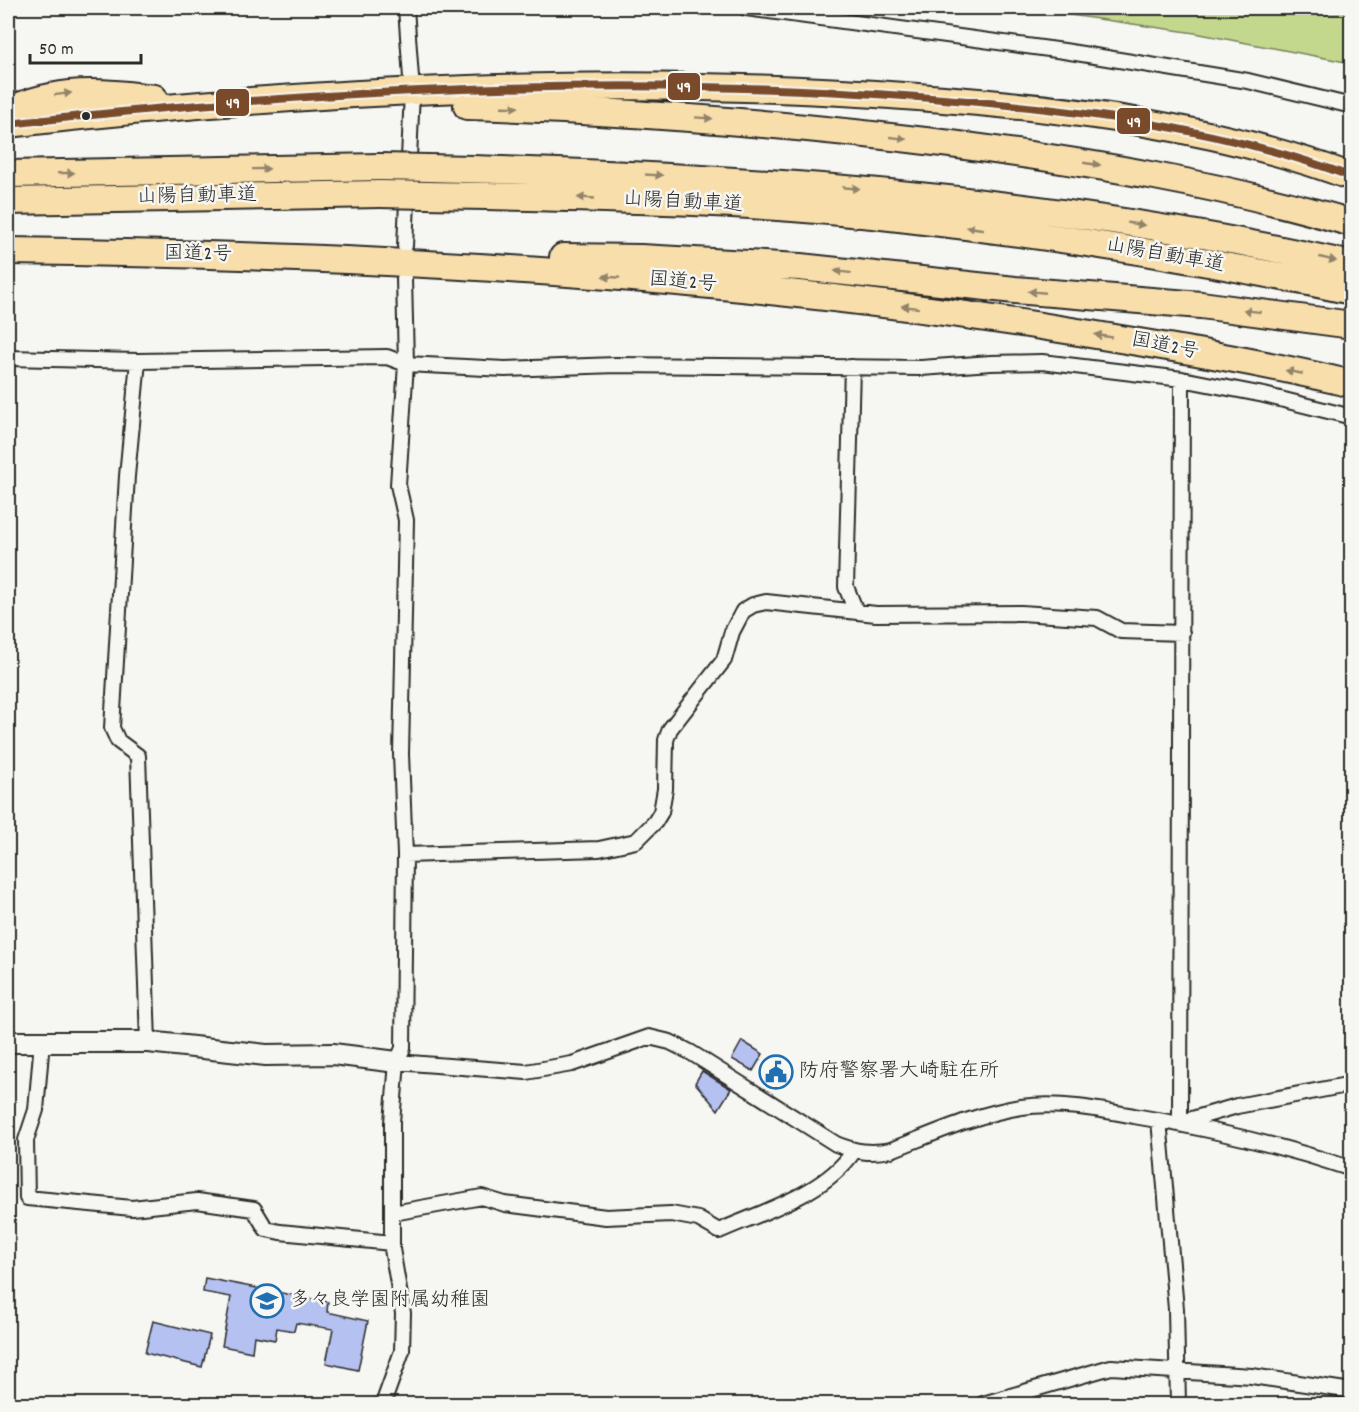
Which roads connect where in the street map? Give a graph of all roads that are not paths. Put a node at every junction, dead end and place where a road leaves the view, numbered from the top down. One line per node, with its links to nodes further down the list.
1 (406, 8): 3 (street)
2 (746, 8): 5 (street)
3 (412, 98): 4 (highway); 9 (highway); 11 (highway, one-way to 11); 12 (street)
4 (191, 105): 6 (highway, one-way to 4); 7 (highway)
5 (1352, 106)
6 (8, 111)
7 (8, 124)
8 (8, 174): 15 (highway, 山陽自動車道, one-way to 15, bridge)
9 (1352, 177)
10 (8, 201): 17 (highway, 山陽自動車道, one-way to 10, bridge)
11 (1352, 223)
12 (405, 246)
13 (8, 251): 14 (highway, 国道2号)
14 (278, 257): 18 (highway, one-way to 14); 24 (highway, 国道2号, one-way to 14)
15 (1352, 264)
16 (404, 278): 21 (street)
17 (1352, 291)
18 (1352, 325)
19 (8, 358): 20 (street)
20 (138, 361): 21 (street); 31 (street)
21 (406, 364): 22 (street); 28 (street)
22 (852, 367): 23 (street); 26 (street)
23 (1182, 379): 25 (street); 27 (street)
24 (1352, 384)
25 (1352, 417)
26 (856, 611): 27 (street); 28 (street)
27 (1182, 633): 35 (street)
28 (405, 855): 32 (street)
29 (42, 1041): 30 (street); 31 (street); 39 (street)
30 (8, 1042)
31 (148, 1042): 32 (street)
32 (397, 1062): 36 (street); 38 (street)
33 (1352, 1084): 35 (street)
34 (1159, 1120): 35 (street); 36 (street); 40 (street)
35 (1180, 1123): 37 (street)
36 (854, 1151): 38 (street)
37 (1352, 1168)
38 (393, 1214): 39 (street)
39 (392, 1243): 42 (street)
40 (1178, 1371): 41 (street); 43 (street); 44 (street)
41 (1352, 1391)
42 (384, 1404)
43 (983, 1404)
44 (1178, 1404)

